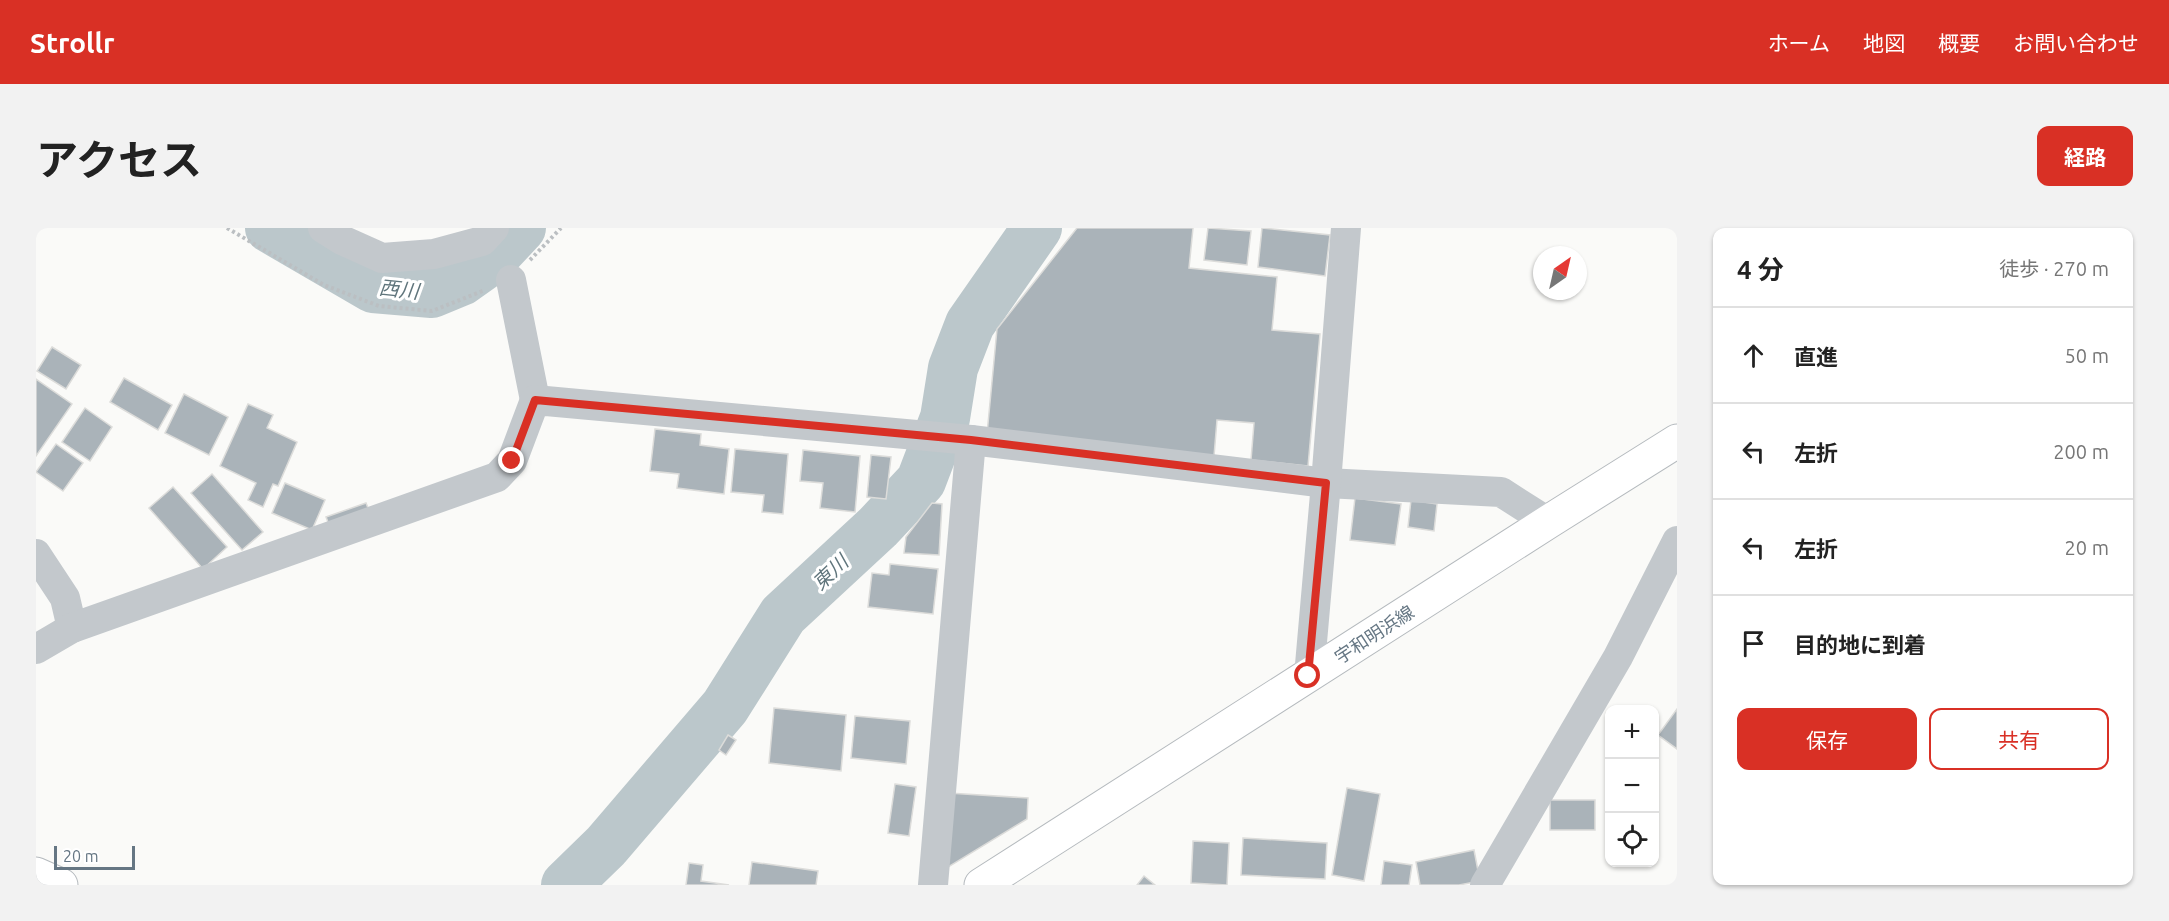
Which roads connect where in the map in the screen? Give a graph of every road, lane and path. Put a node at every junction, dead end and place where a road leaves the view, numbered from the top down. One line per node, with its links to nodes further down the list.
1 (323, 228): 2 (street)
2 (494, 228)
3 (1346, 228): 8 (street)
4 (511, 280): 5 (street)
5 (535, 400): 6 (street); 12 (street)
6 (960, 439): 8 (street); 17 (street)
7 (1677, 441): 9 (main road, 宇和明浜線)
8 (1326, 483): 9 (street); 14 (street)
9 (1548, 522): 14 (main road, 宇和明浜線)
10 (1677, 541): 19 (street)
11 (36, 554): 12 (street)
12 (72, 628): 13 (street)
13 (36, 649)
14 (1308, 676): 18 (main road, 宇和明浜線)
15 (36, 874): 16 (main road)
16 (61, 885)
17 (933, 885)
18 (981, 885)
19 (1485, 885)

